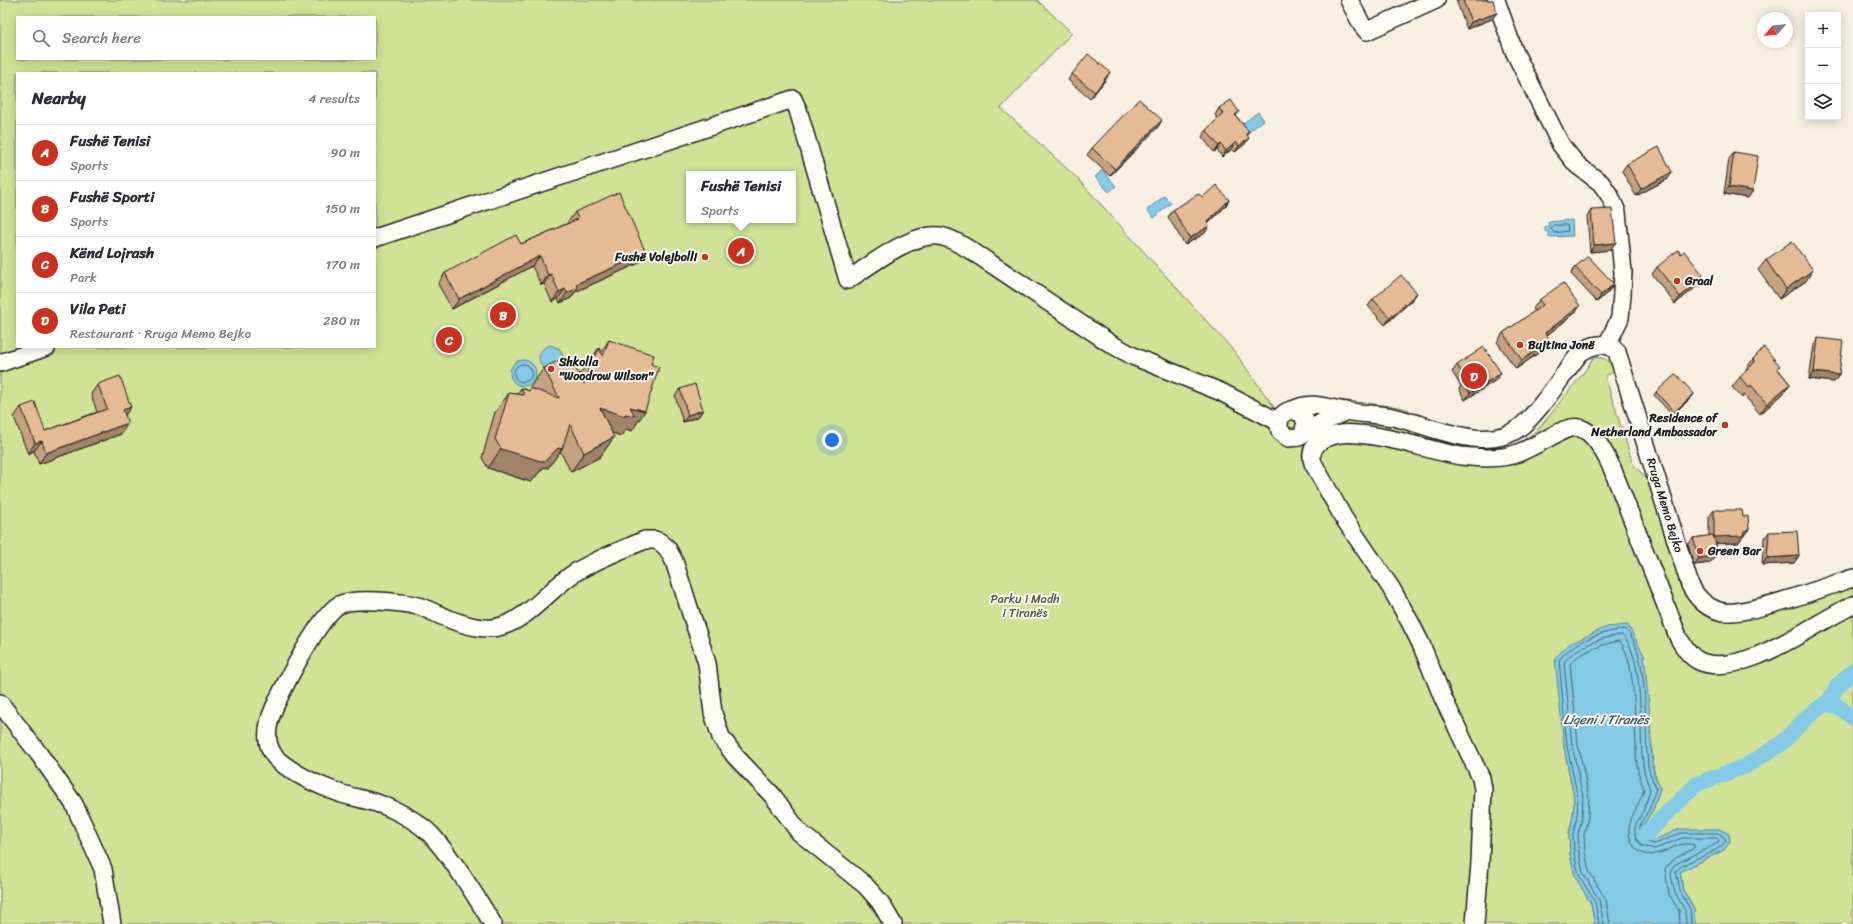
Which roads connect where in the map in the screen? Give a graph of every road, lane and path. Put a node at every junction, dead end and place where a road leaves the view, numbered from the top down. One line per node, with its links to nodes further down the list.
1 (1349, 0): 2 (street)
2 (1436, 0)
3 (1496, 0): 5 (street)
4 (376, 238): 10 (street)
5 (1607, 345): 9 (street); 12 (street, Rruga Memo Bejko)
6 (44, 348): 7 (street)
7 (0, 363)
8 (1293, 410): 9 (street); 10 (street); 11 (street)
9 (1346, 411): 11 (street)
10 (1279, 422): 11 (street)
11 (1303, 433)
12 (1853, 578)
13 (1853, 605): 18 (street)
14 (0, 703): 15 (street)
15 (112, 924)
16 (494, 924): 17 (street)
17 (893, 924)
18 (1475, 924)

